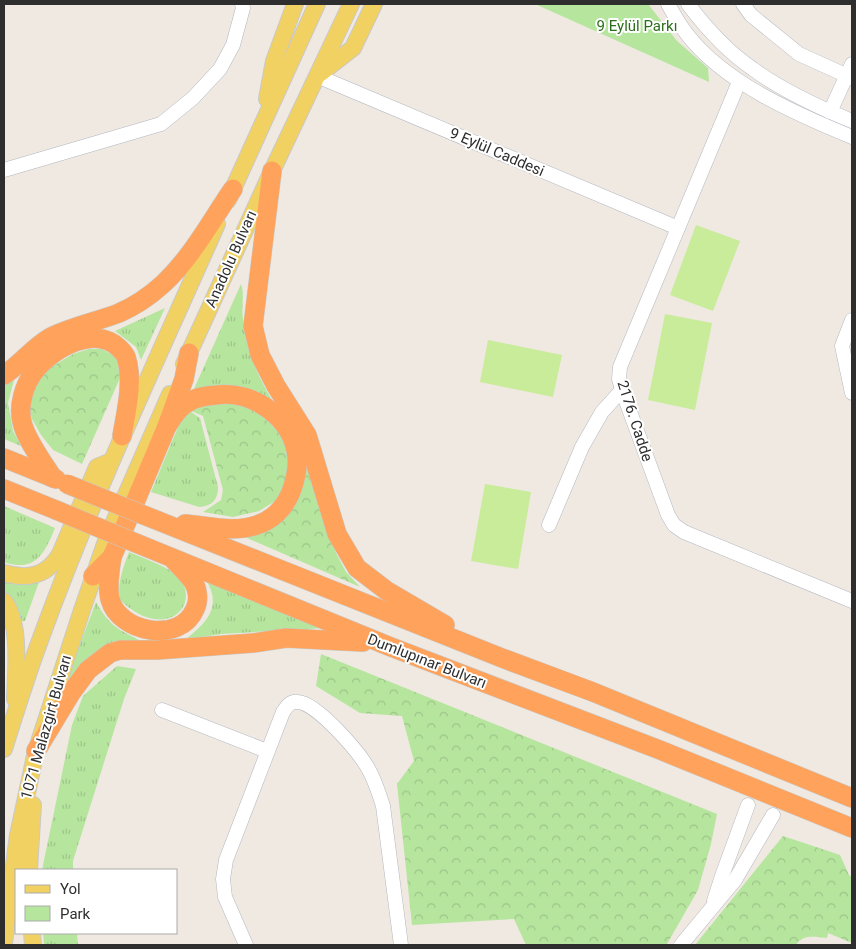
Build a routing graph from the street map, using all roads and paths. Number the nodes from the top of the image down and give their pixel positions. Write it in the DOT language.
graph roads {
  1 [pos="242,4"];
  2 [pos="295,4"];
  3 [pos="317,4"];
  4 [pos="351,4"];
  5 [pos="374,4"];
  6 [pos="668,4"];
  7 [pos="688,4"];
  8 [pos="743,4"];
  9 [pos="850,73"];
  10 [pos="317,76"];
  11 [pos="738,82"];
  12 [pos="830,112"];
  13 [pos="852,120"];
  14 [pos="263,124"];
  15 [pos="852,137"];
  16 [pos="4,170"];
  17 [pos="272,170"];
  18 [pos="233,189"];
  19 [pos="678,228"];
  20 [pos="851,327"];
  21 [pos="189,353"];
  22 [pos="4,375"];
  23 [pos="622,390"];
  24 [pos="852,393"];
  25 [pos="167,426"];
  26 [pos="122,436"];
  27 [pos="4,458"];
  28 [pos="113,459"];
  29 [pos="60,481"];
  30 [pos="4,489"];
  31 [pos="91,512"];
  32 [pos="116,517"];
  33 [pos="164,522"];
  34 [pos="549,525"];
  35 [pos="112,557"];
  36 [pos="172,557"];
  37 [pos="53,566"];
  38 [pos="4,573"];
  39 [pos="93,576"];
  40 [pos="60,588"];
  41 [pos="4,601"];
  42 [pos="852,601"];
  43 [pos="381,643"];
  44 [pos="502,658"];
  45 [pos="162,710"];
  46 [pos="14,716"];
  47 [pos="4,749"];
  48 [pos="36,751"];
  49 [pos="266,751"];
  50 [pos="852,798"];
  51 [pos="748,805"];
  52 [pos="773,814"];
  53 [pos="852,828"];
  54 [pos="29,869"];
  55 [pos="714,904"];
  56 [pos="4,943"];
  57 [pos="246,945"];
  58 [pos="401,945"];
  59 [pos="681,945"];
  1 -- 16 [label="street"];
  2 -- 14 [label="main road"];
  3 -- 14 [label="main road, Anadolu Bulvarı"];
  4 -- 10 [label="main road, Anadolu Bulvarı"];
  5 -- 10 [label="main road"];
  6 -- 11 [label="street"];
  7 -- 12 [label="street"];
  8 -- 9 [label="street"];
  9 -- 12 [label="street"];
  10 -- 17 [label="main road, Anadolu Bulvarı"];
  10 -- 19 [label="street, 9 Eylül Caddesi"];
  11 -- 15 [label="street"];
  11 -- 19 [label="street, 2176. Cadde"];
  12 -- 13 [label="street"];
  14 -- 18 [label="main road, Anadolu Bulvarı"];
  17 -- 21 [label="main road, Anadolu Bulvarı"];
  17 -- 44 [label="highway"];
  18 -- 22 [label="highway"];
  18 -- 26 [label="main road, Anadolu Bulvarı"];
  19 -- 23 [label="street, 2176. Cadde"];
  20 -- 24 [label="street"];
  21 -- 25 [label="highway"];
  21 -- 32 [label="main road, Anadolu Bulvarı"];
  23 -- 34 [label="street"];
  23 -- 42 [label="street, 2176. Cadde"];
  25 -- 33 [label="highway"];
  25 -- 35 [label="highway"];
  26 -- 28 [label="main road, Anadolu Bulvarı"];
  26 -- 29 [label="highway"];
  27 -- 29 [label="highway, Dumlupınar Bulvarı"];
  28 -- 31 [label="main road, Anadolu Bulvarı"];
  28 -- 37 [label="main road"];
  29 -- 33 [label="highway, Dumlupınar Bulvarı, bridge"];
  30 -- 36 [label="highway, Dumlupınar Bulvarı, bridge"];
  31 -- 40 [label="main road, 1071 Malazgirt Bulvarı"];
  32 -- 39 [label="main road, 1071 Malazgirt Bulvarı"];
  33 -- 44 [label="highway, Dumlupınar Bulvarı"];
  35 -- 36 [label="highway"];
  35 -- 39 [label="highway"];
  36 -- 43 [label="highway, Dumlupınar Bulvarı"];
  37 -- 38 [label="main road"];
  37 -- 40 [label="main road"];
  39 -- 48 [label="main road, 1071 Malazgirt Bulvarı"];
  40 -- 46 [label="main road, 1071 Malazgirt Bulvarı"];
  41 -- 46 [label="main road"];
  43 -- 48 [label="highway"];
  43 -- 53 [label="highway, Dumlupınar Bulvarı"];
  44 -- 50 [label="highway, Dumlupınar Bulvarı"];
  45 -- 49 [label="street"];
  46 -- 47 [label="main road, 1071 Malazgirt Bulvarı"];
  48 -- 54 [label="main road"];
  48 -- 56 [label="main road, 1071 Malazgirt Bulvarı"];
  49 -- 57 [label="street"];
  49 -- 58 [label="street"];
  51 -- 55 [label="street"];
  52 -- 55 [label="street"];
  55 -- 59 [label="street"];
}
